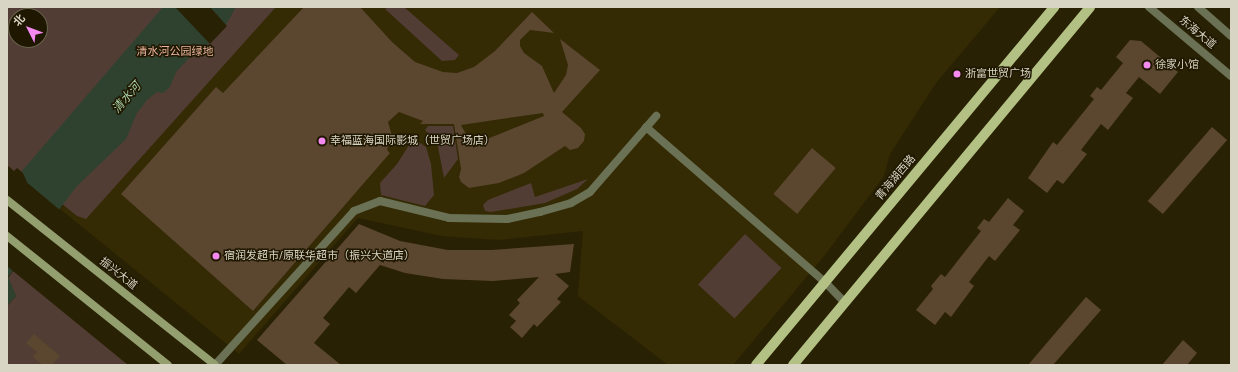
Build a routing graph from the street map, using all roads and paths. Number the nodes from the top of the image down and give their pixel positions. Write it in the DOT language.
graph roads {
  1 [pos="1054,7"];
  2 [pos="1090,7"];
  3 [pos="1149,7"];
  4 [pos="1198,7"];
  5 [pos="1231,36"];
  6 [pos="1231,76"];
  7 [pos="656,116"];
  8 [pos="646,127"];
  9 [pos="7,200"];
  10 [pos="7,236"];
  11 [pos="825,282"];
  12 [pos="845,303"];
  13 [pos="168,365"];
  14 [pos="215,365"];
  15 [pos="756,365"];
  16 [pos="793,365"];
  1 -- 11 [label="main road, 青海湖西路"];
  2 -- 12 [label="main road"];
  3 -- 6 [label="street, 东海大道"];
  4 -- 5 [label="street, 东海大道"];
  7 -- 8 [label="street"];
  8 -- 11 [label="street"];
  8 -- 14 [label="street"];
  9 -- 14 [label="main road, 振兴大道"];
  10 -- 13 [label="main road"];
  11 -- 12 [label="street"];
  11 -- 15 [label="main road, 青海湖西路"];
  12 -- 16 [label="main road"];
}
